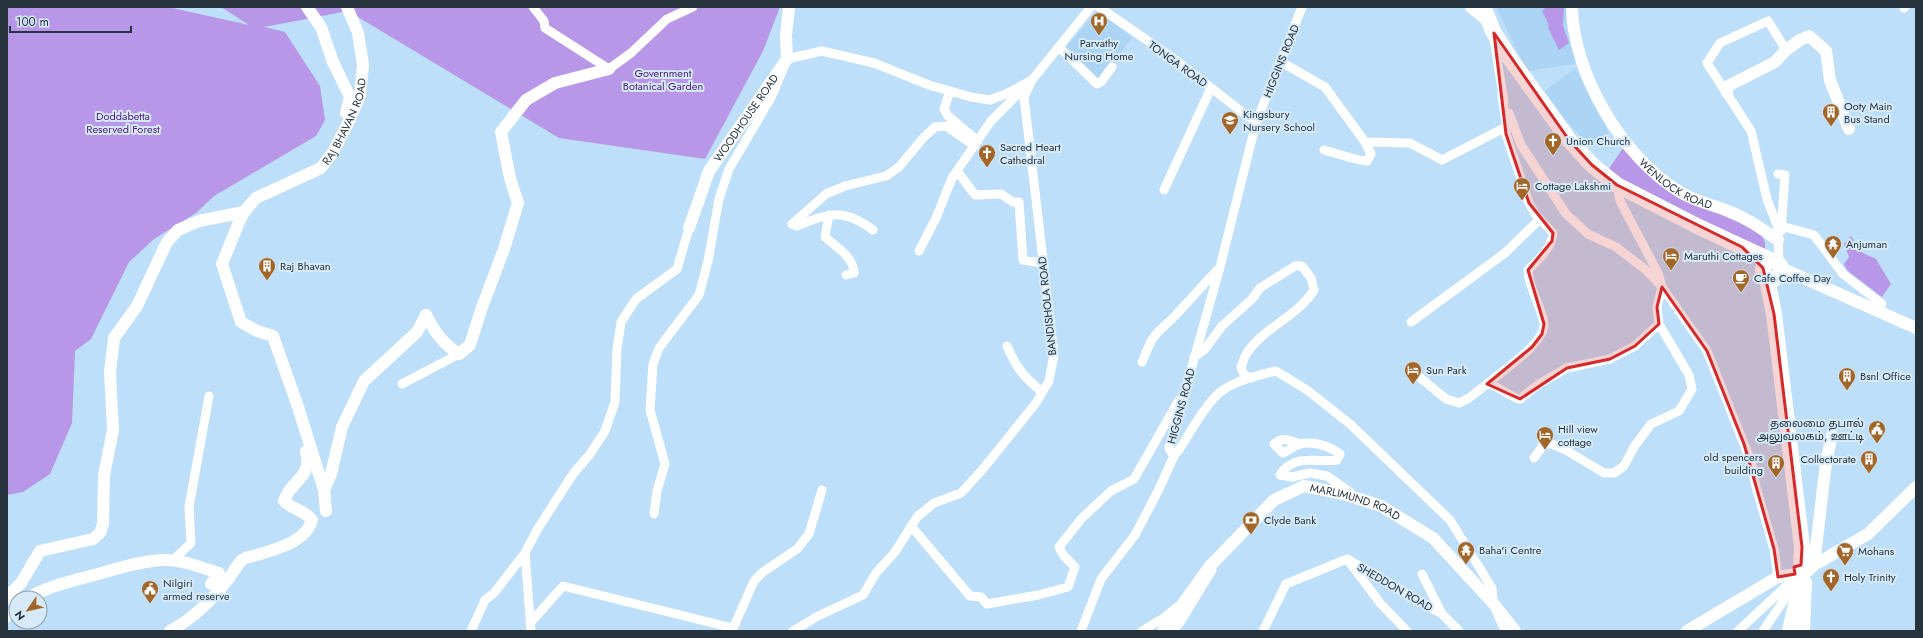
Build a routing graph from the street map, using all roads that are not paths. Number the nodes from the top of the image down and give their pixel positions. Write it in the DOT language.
graph roads {
  1 [pos="307,7"];
  2 [pos="347,7"];
  3 [pos="533,7"];
  4 [pos="693,7"];
  5 [pos="789,7"];
  6 [pos="1091,7"];
  7 [pos="1099,7"];
  8 [pos="1302,7"];
  9 [pos="1471,7"];
  10 [pos="1572,7"];
  11 [pos="1488,20"];
  12 [pos="1059,47"];
  13 [pos="1786,50"];
  14 [pos="787,59"];
  15 [pos="1282,62"];
  16 [pos="1112,67"];
  17 [pos="609,69"];
  18 [pos="1032,80"];
  19 [pos="1211,88"];
  20 [pos="950,91"];
  21 [pos="1727,93"];
  22 [pos="1502,96"];
  23 [pos="1256,123"];
  24 [pos="1506,127"];
  25 [pos="1849,129"];
  26 [pos="340,139"];
  27 [pos="1365,142"];
  28 [pos="977,144"];
  29 [pos="1324,150"];
  30 [pos="957,171"];
  31 [pos="1778,174"];
  32 [pos="1617,185"];
  33 [pos="1164,190"];
  34 [pos="244,212"];
  35 [pos="829,215"];
  36 [pos="1540,219"];
  37 [pos="1781,226"];
  38 [pos="689,228"];
  39 [pos="873,230"];
  40 [pos="1778,240"];
  41 [pos="919,251"];
  42 [pos="1043,263"];
  43 [pos="1220,267"];
  44 [pos="1774,269"];
  45 [pos="846,276"];
  46 [pos="1662,287"];
  47 [pos="1882,304"];
  48 [pos="1411,322"];
  49 [pos="1659,324"];
  50 [pos="1916,328"];
  51 [pos="1007,346"];
  52 [pos="459,354"];
  53 [pos="1194,357"];
  54 [pos="1142,362"];
  55 [pos="1412,371"];
  56 [pos="1252,378"];
  57 [pos="402,384"];
  58 [pos="1487,384"];
  59 [pos="1042,392"];
  60 [pos="1184,393"];
  61 [pos="209,396"];
  62 [pos="298,407"];
  63 [pos="1832,435"];
  64 [pos="1300,444"];
  65 [pos="1175,454"];
  66 [pos="1534,458"];
  67 [pos="1916,487"];
  68 [pos="324,490"];
  69 [pos="822,490"];
  70 [pos="1366,502"];
  71 [pos="326,511"];
  72 [pos="654,514"];
  73 [pos="912,526"];
  74 [pos="525,553"];
  75 [pos="1347,559"];
  76 [pos="1217,560"];
  77 [pos="172,561"];
  78 [pos="1803,573"];
  79 [pos="1422,574"];
  80 [pos="1778,577"];
  81 [pos="211,584"];
  82 [pos="14,590"];
  83 [pos="43,590"];
  84 [pos="1190,595"];
  85 [pos="1493,603"];
  86 [pos="1442,614"];
  87 [pos="531,627"];
  88 [pos="732,630"];
  89 [pos="170,631"];
  90 [pos="471,631"];
  91 [pos="793,631"];
  92 [pos="1081,631"];
  93 [pos="1142,631"];
  94 [pos="1163,631"];
  95 [pos="1173,631"];
  96 [pos="1263,631"];
  97 [pos="1407,631"];
  98 [pos="1459,631"];
  99 [pos="1505,631"];
  100 [pos="1515,631"];
  101 [pos="1687,631"];
  102 [pos="1738,631"];
  103 [pos="1764,631"];
  104 [pos="1790,631"];
  105 [pos="1804,631"];
  1 -- 26 [label="street"];
  2 -- 26 [label="street, RAJ BHAVAN ROAD"];
  3 -- 17 [label="street"];
  4 -- 17 [label="street"];
  5 -- 14 [label="street"];
  6 -- 12 [label="street, BANDISHOLA ROAD"];
  7 -- 19 [label="street, TONGA ROAD"];
  8 -- 15 [label="street, HIGGINS ROAD"];
  9 -- 11 [label="street"];
  10 -- 40 [label="street, WENLOCK ROAD"];
  11 -- 22 [label="street"];
  11 -- 32 [label="highway"];
  12 -- 16 [label="street"];
  12 -- 18 [label="street, BANDISHOLA ROAD"];
  13 -- 21 [label="street"];
  13 -- 21 [label="street"];
  13 -- 25 [label="street"];
  14 -- 20 [label="street"];
  14 -- 38 [label="street, WOODHOUSE ROAD"];
  14 -- 72 [label="street"];
  15 -- 23 [label="street, HIGGINS ROAD"];
  15 -- 27 [label="street"];
  17 -- 52 [label="street"];
  18 -- 20 [label="street"];
  18 -- 28 [label="street"];
  18 -- 42 [label="street, BANDISHOLA ROAD"];
  19 -- 23 [label="street, TONGA ROAD"];
  19 -- 33 [label="street"];
  20 -- 28 [label="street"];
  21 -- 40 [label="street"];
  22 -- 24 [label="street"];
  22 -- 46 [label="street"];
  23 -- 43 [label="street, HIGGINS ROAD"];
  24 -- 27 [label="street"];
  24 -- 36 [label="street"];
  26 -- 34 [label="street, RAJ BHAVAN ROAD"];
  27 -- 29 [label="street"];
  28 -- 30 [label="street"];
  28 -- 35 [label="street"];
  30 -- 41 [label="street"];
  30 -- 42 [label="street"];
  31 -- 37 [label="street"];
  32 -- 44 [label="highway"];
  32 -- 46 [label="street"];
  34 -- 62 [label="street, RAJ BHAVAN ROAD"];
  34 -- 82 [label="street"];
  35 -- 39 [label="street"];
  35 -- 45 [label="street"];
  36 -- 48 [label="street"];
  36 -- 58 [label="street"];
  37 -- 40 [label="street"];
  37 -- 47 [label="street"];
  38 -- 74 [label="street"];
  40 -- 44 [label="street"];
  42 -- 59 [label="street, BANDISHOLA ROAD"];
  43 -- 53 [label="street, HIGGINS ROAD"];
  43 -- 54 [label="street"];
  44 -- 50 [label="street"];
  44 -- 78 [label="highway"];
  46 -- 49 [label="street"];
  46 -- 80 [label="street"];
  49 -- 58 [label="street"];
  49 -- 66 [label="street"];
  51 -- 59 [label="street"];
  52 -- 57 [label="street"];
  52 -- 68 [label="street"];
  53 -- 56 [label="street"];
  53 -- 60 [label="street, HIGGINS ROAD"];
  55 -- 58 [label="street"];
  56 -- 65 [label="street, HIGGINS ROAD"];
  56 -- 85 [label="street, HIGGINS ROAD"];
  59 -- 73 [label="street, BANDISHOLA ROAD"];
  60 -- 65 [label="street, HIGGINS ROAD"];
  60 -- 73 [label="street"];
  61 -- 77 [label="street"];
  62 -- 68 [label="street, RAJ BHAVAN ROAD"];
  62 -- 89 [label="street"];
  63 -- 78 [label="street"];
  64 -- 70 [label="street"];
  65 -- 92 [label="street"];
  67 -- 78 [label="street"];
  68 -- 71 [label="street, RAJ BHAVAN ROAD"];
  69 -- 88 [label="street"];
  70 -- 76 [label="street, MARLIMUND ROAD"];
  70 -- 85 [label="street, MARLIMUND ROAD"];
  73 -- 91 [label="street, BANDISHOLA ROAD"];
  74 -- 87 [label="street"];
  74 -- 90 [label="street"];
  75 -- 86 [label="street, SHEDDON ROAD"];
  75 -- 96 [label="street, SHEDDON ROAD"];
  75 -- 97 [label="street"];
  76 -- 84 [label="street, MARLIMUND ROAD"];
  76 -- 95 [label="street"];
  77 -- 81 [label="street"];
  77 -- 83 [label="street"];
  78 -- 80 [label="street"];
  78 -- 102 [label="street"];
  78 -- 103 [label="street"];
  78 -- 104 [label="highway"];
  78 -- 105 [label="street"];
  79 -- 86 [label="street"];
  80 -- 101 [label="street"];
  84 -- 93 [label="street"];
  84 -- 94 [label="street, MARLIMUND ROAD"];
  85 -- 99 [label="street"];
  85 -- 100 [label="street, MARLIMUND ROAD"];
  86 -- 98 [label="street, SHEDDON ROAD"];
  87 -- 88 [label="street"];
}
